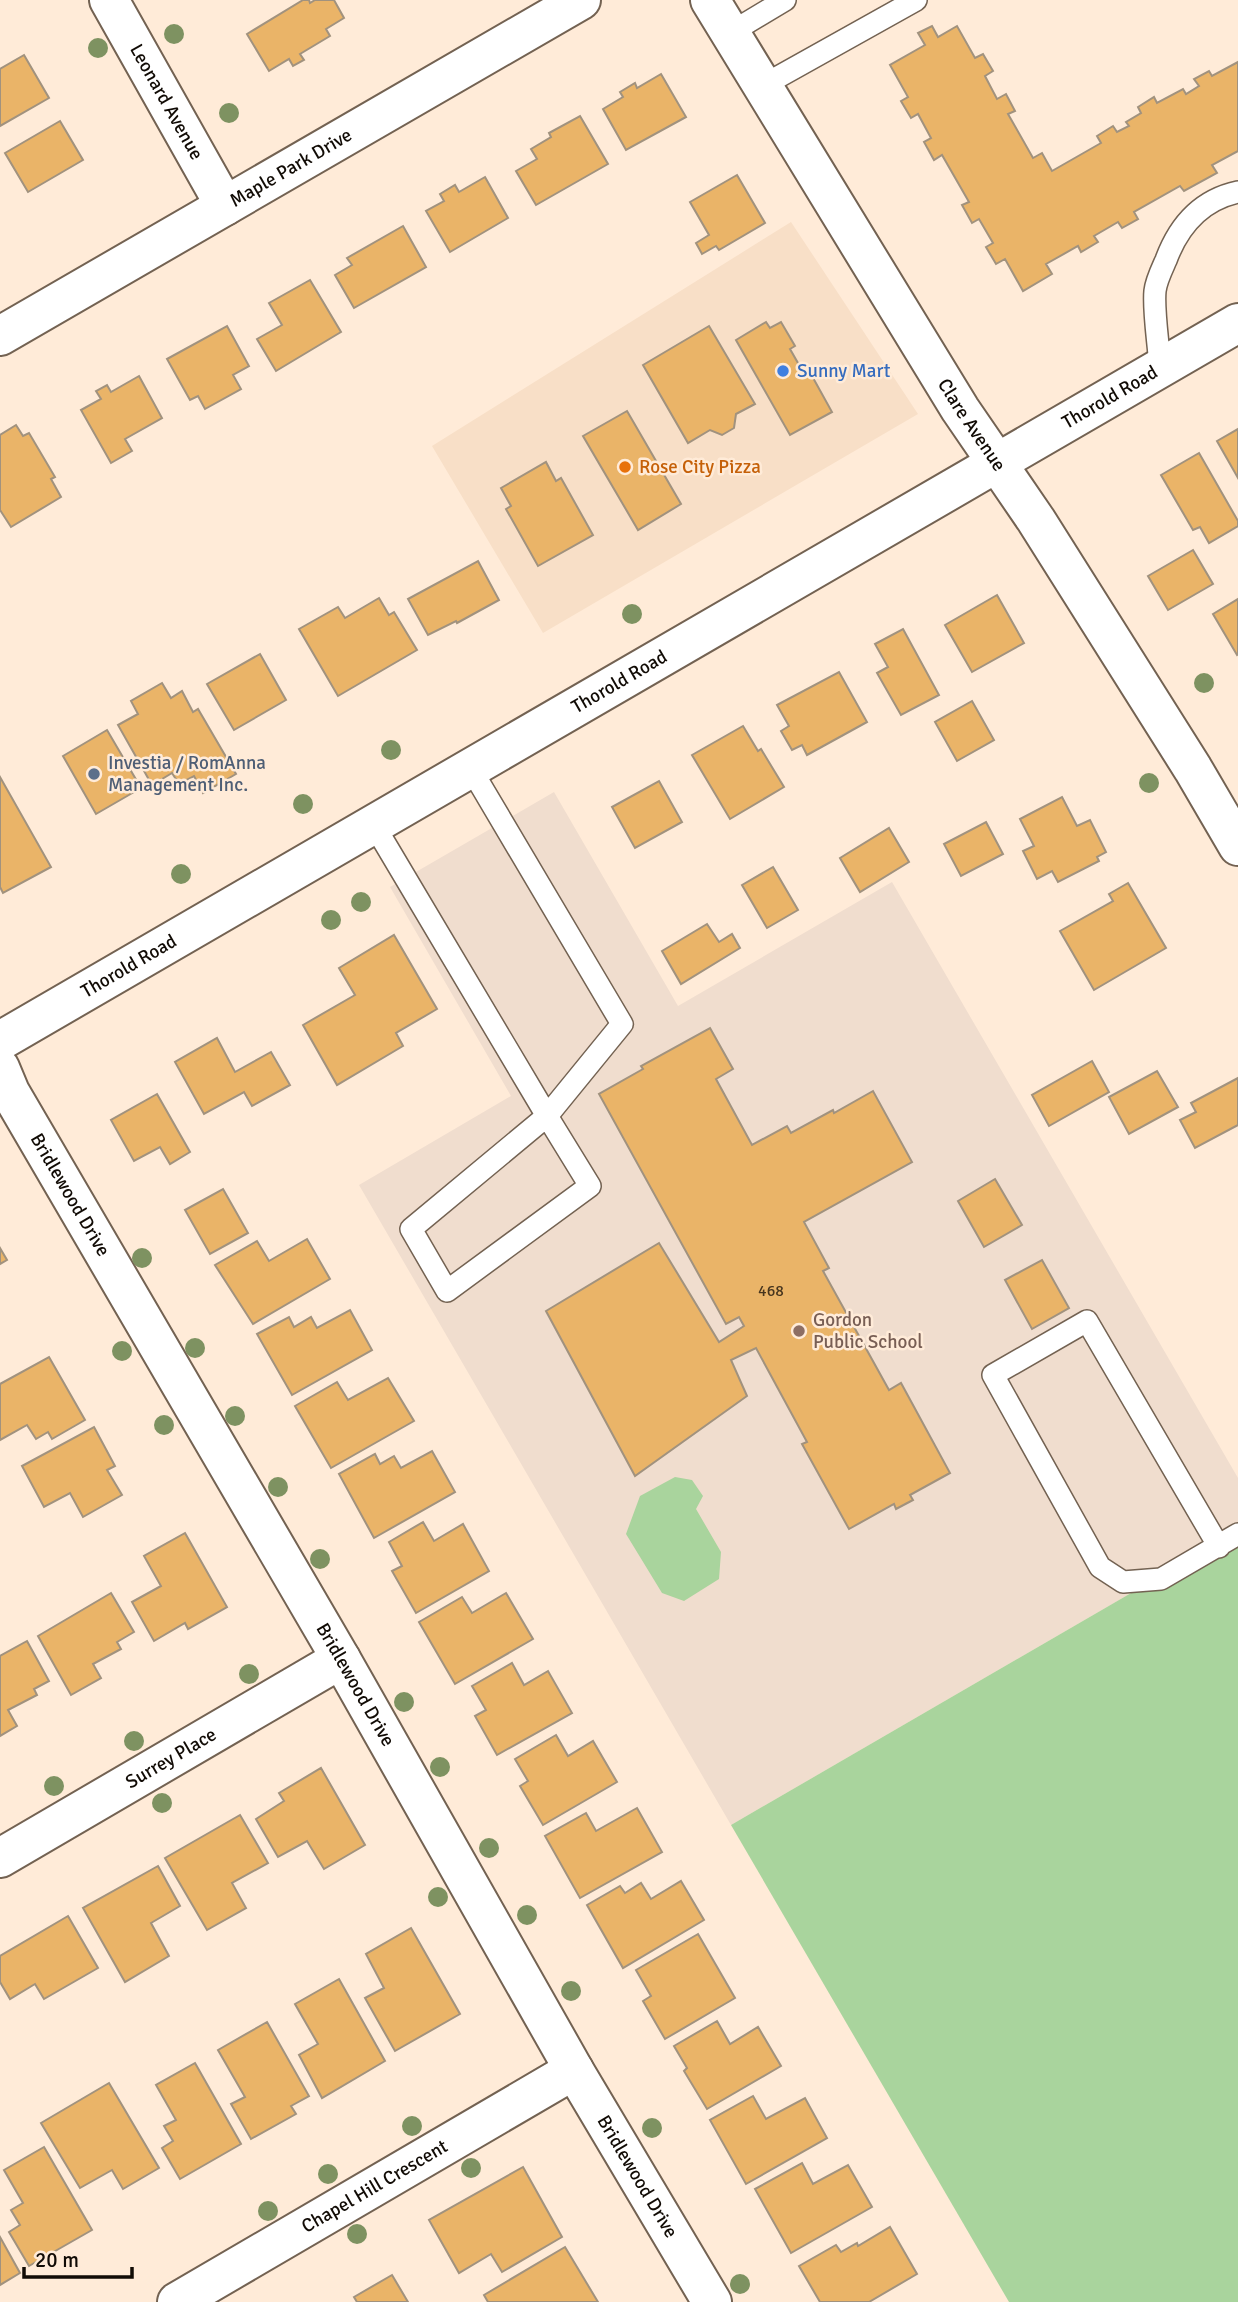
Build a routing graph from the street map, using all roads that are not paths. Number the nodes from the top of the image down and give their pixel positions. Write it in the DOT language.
graph roads {
  1 [pos="109,0"];
  2 [pos="581,0"];
  3 [pos="710,0"];
  4 [pos="785,0"];
  5 [pos="916,0"];
  6 [pos="730,33"];
  7 [pos="762,86"];
  8 [pos="1238,192"];
  9 [pos="225,206"];
  10 [pos="1238,323"];
  11 [pos="0,336"];
  12 [pos="1160,368"];
  13 [pos="996,465"];
  14 [pos="471,769"];
  15 [pos="374,825"];
  16 [pos="1238,846"];
  17 [pos="0,1041"];
  18 [pos="0,1068"];
  19 [pos="547,1116"];
  20 [pos="1238,1534"];
  21 [pos="1219,1547"];
  22 [pos="341,1659"];
  23 [pos="0,1858"];
  24 [pos="574,2070"];
  25 [pos="177,2302"];
  26 [pos="712,2302"];
  1 -- 9 [label="street, Leonard Avenue"];
  2 -- 9 [label="street, Maple Park Drive"];
  3 -- 6 [label="street, Clare Avenue"];
  4 -- 6 [label="lane"];
  5 -- 7 [label="lane"];
  6 -- 7 [label="street, Clare Avenue"];
  7 -- 13 [label="street, Clare Avenue"];
  8 -- 12 [label="lane"];
  9 -- 11 [label="street, Maple Park Drive"];
  10 -- 12 [label="street, Thorold Road"];
  12 -- 13 [label="street, Thorold Road"];
  13 -- 14 [label="street, Thorold Road"];
  13 -- 16 [label="street, Clare Avenue"];
  14 -- 15 [label="street, Thorold Road"];
  14 -- 19 [label="lane"];
  15 -- 17 [label="street, Thorold Road"];
  15 -- 19 [label="lane"];
  18 -- 22 [label="street, Bridlewood Drive"];
  19 -- 19 [label="lane"];
  20 -- 21 [label="lane"];
  21 -- 21 [label="lane"];
  22 -- 23 [label="street, Surrey Place"];
  22 -- 24 [label="street, Bridlewood Drive"];
  24 -- 25 [label="street, Chapel Hill Crescent"];
  24 -- 26 [label="street, Bridlewood Drive"];
}
